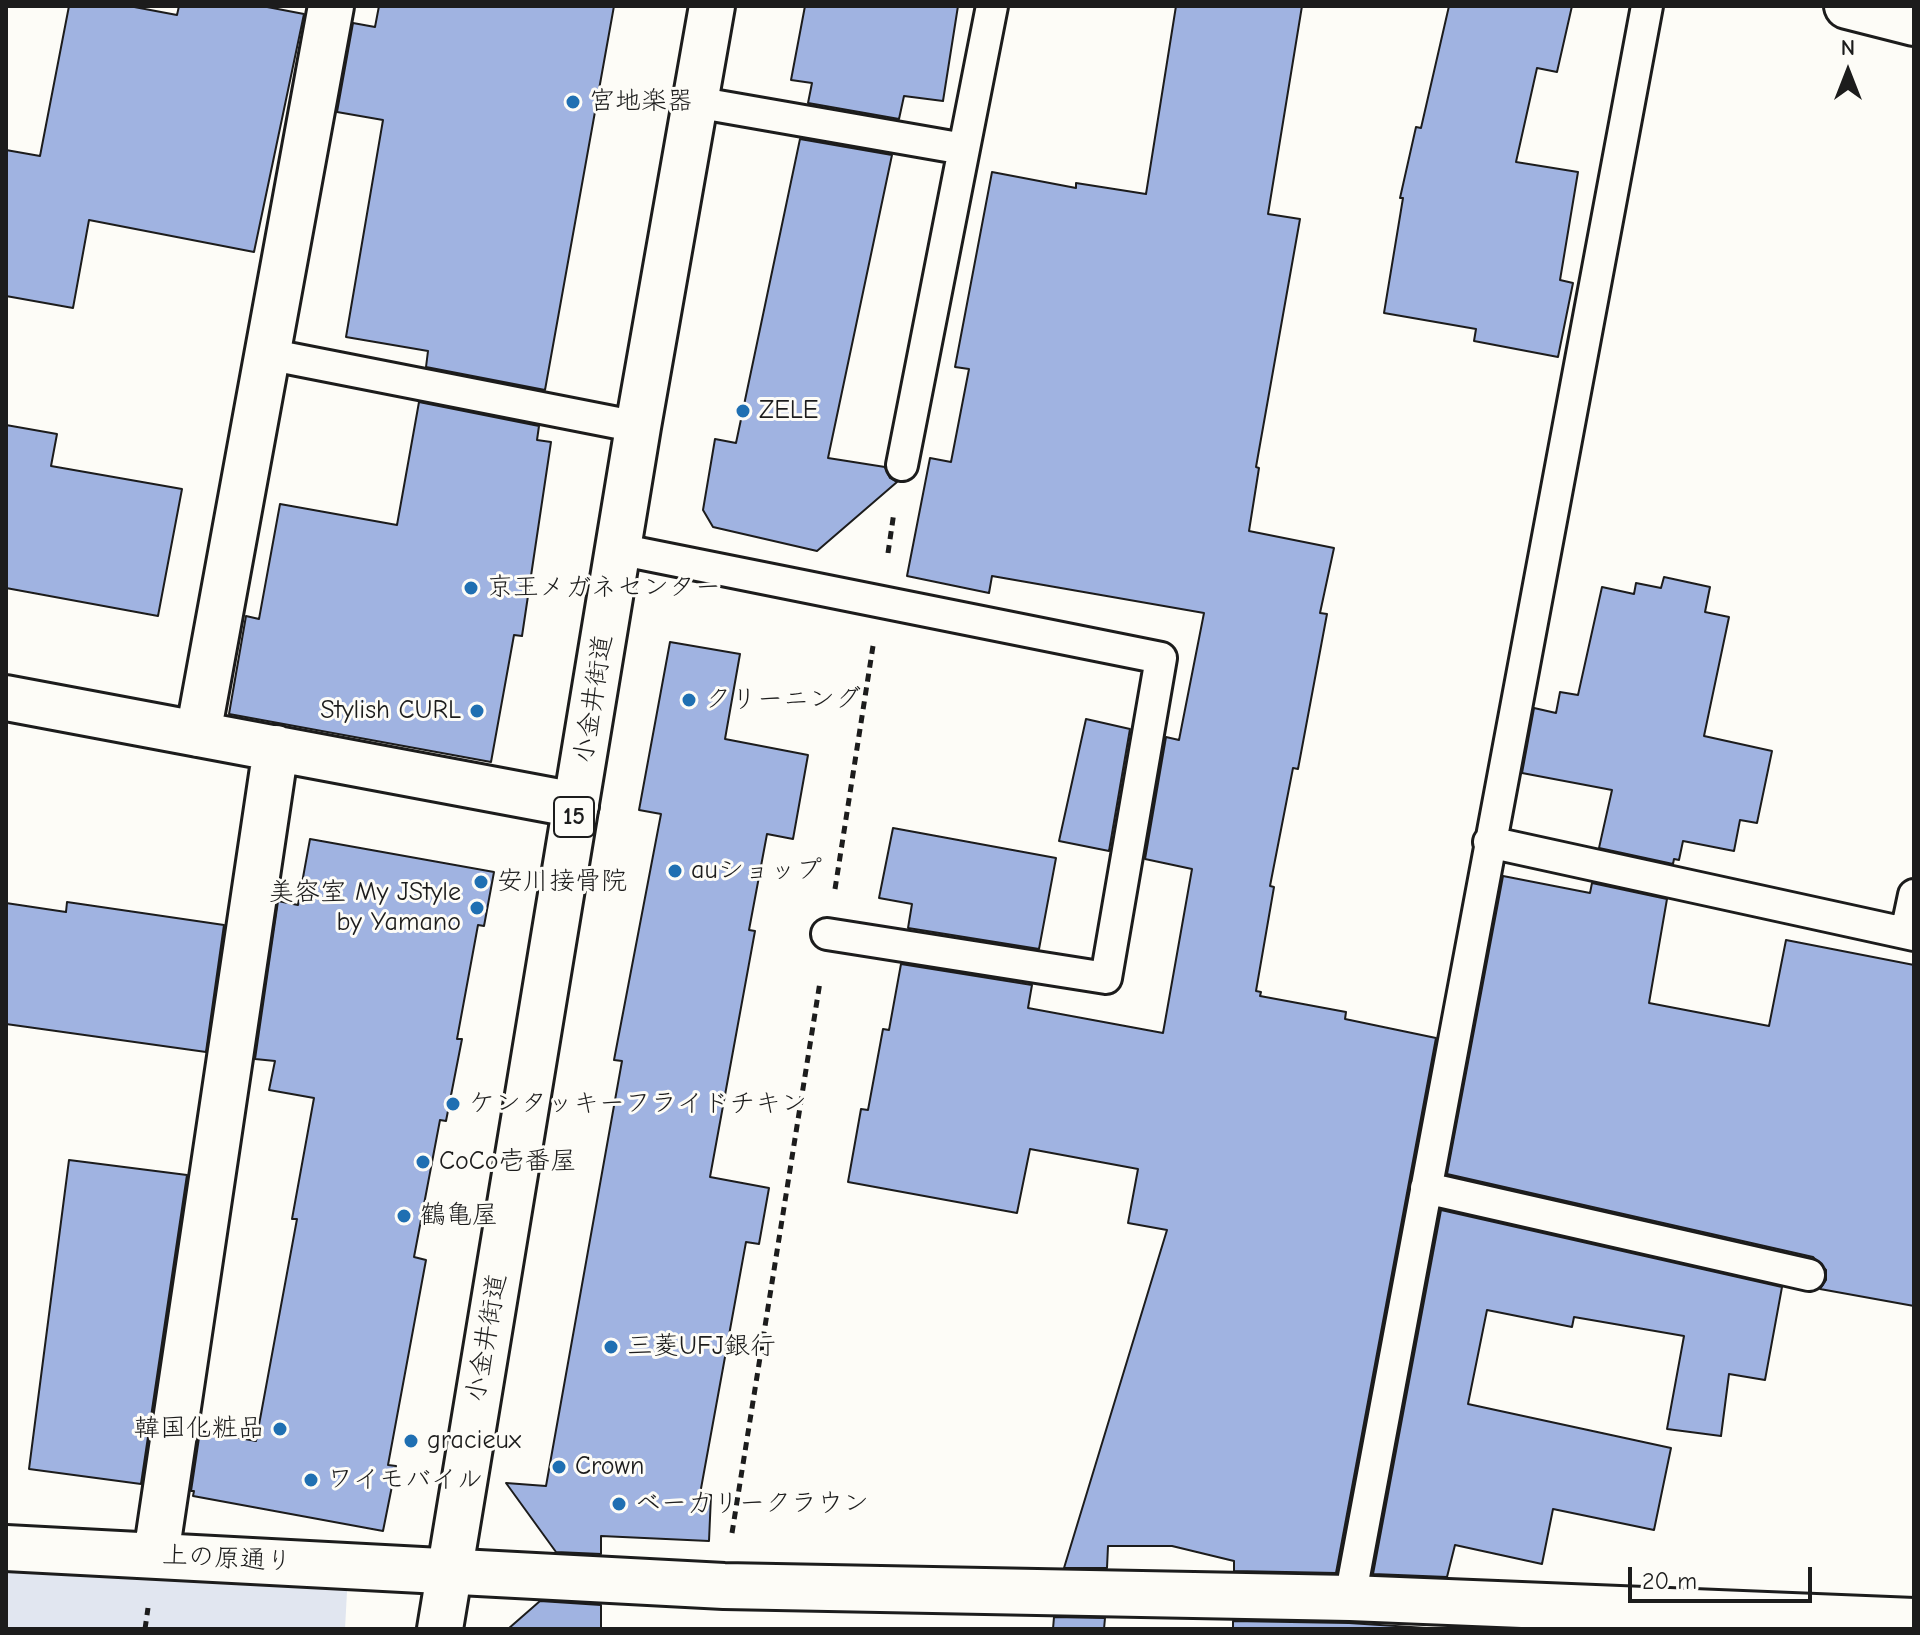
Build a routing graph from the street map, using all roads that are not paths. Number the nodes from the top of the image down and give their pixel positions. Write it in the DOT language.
graph roads {
  1 [pos="331,6"];
  2 [pos="712,6"];
  3 [pos="992,6"];
  4 [pos="1647,6"];
  5 [pos="1847,6"];
  6 [pos="1914,23"];
  7 [pos="695,102"];
  8 [pos="964,149"];
  9 [pos="267,354"];
  10 [pos="638,427"];
  11 [pos="902,465"];
  12 [pos="618,549"];
  13 [pos="6,698"];
  14 [pos="198,734"];
  15 [pos="276,748"];
  16 [pos="576,805"];
  17 [pos="1489,842"];
  18 [pos="1914,895"];
  19 [pos="827,934"];
  20 [pos="1910,934"];
  21 [pos="1426,1188"];
  22 [pos="1809,1275"];
  23 [pos="6,1548"];
  24 [pos="156,1555"];
  25 [pos="448,1571"];
  26 [pos="1350,1598"];
  27 [pos="1914,1621"];
  28 [pos="440,1629"];
  1 -- 9 [label="street"];
  2 -- 7 [label="street, 小金井街道 / 15"];
  3 -- 8 [label="lane"];
  4 -- 17 [label="lane"];
  5 -- 6 [label="street"];
  7 -- 8 [label="lane"];
  7 -- 10 [label="street, 小金井街道 / 15"];
  8 -- 11 [label="lane"];
  9 -- 10 [label="lane"];
  9 -- 14 [label="street"];
  10 -- 12 [label="street, 小金井街道 / 15"];
  12 -- 16 [label="street, 小金井街道 / 15"];
  12 -- 19 [label="lane"];
  13 -- 14 [label="street"];
  14 -- 15 [label="street"];
  15 -- 16 [label="street"];
  15 -- 24 [label="street"];
  16 -- 25 [label="street, 小金井街道 / 15"];
  17 -- 20 [label="lane"];
  17 -- 21 [label="lane"];
  18 -- 20 [label="lane"];
  21 -- 22 [label="lane"];
  21 -- 26 [label="lane"];
  23 -- 24 [label="street, 上の原通り"];
  24 -- 25 [label="street, 上の原通り"];
  25 -- 26 [label="street, 上の原通り"];
  25 -- 28 [label="street, 小金井街道 / 15"];
  26 -- 27 [label="street, 上の原通り"];
}
